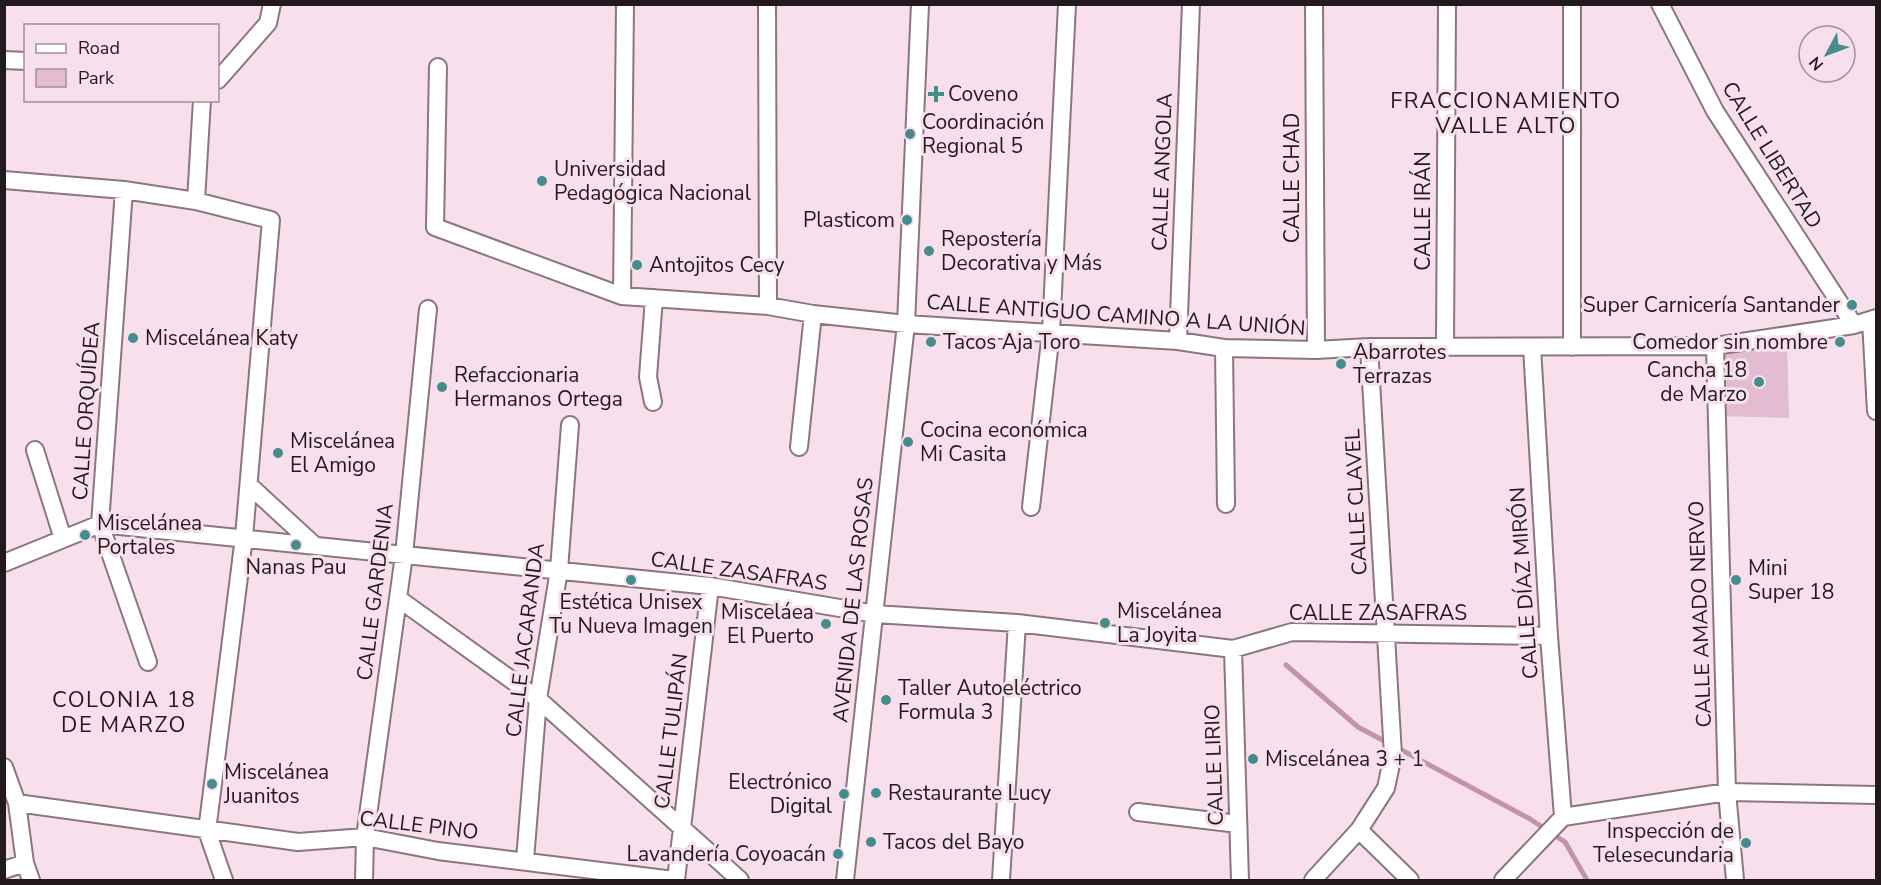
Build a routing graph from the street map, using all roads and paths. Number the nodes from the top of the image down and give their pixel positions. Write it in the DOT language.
graph roads {
  1 [pos="272,4"];
  2 [pos="625,4"];
  3 [pos="767,4"];
  4 [pos="920,4"];
  5 [pos="1067,4"];
  6 [pos="1191,4"];
  7 [pos="1314,4"];
  8 [pos="1447,4"];
  9 [pos="1572,4"];
  10 [pos="1660,4"];
  11 [pos="4,60"];
  12 [pos="24,61"];
  13 [pos="438,67"];
  14 [pos="219,79"];
  15 [pos="202,102"];
  16 [pos="4,180"];
  17 [pos="124,190"];
  18 [pos="196,201"];
  19 [pos="622,296"];
  20 [pos="654,298"];
  21 [pos="768,306"];
  22 [pos="428,309"];
  23 [pos="813,314"];
  24 [pos="1874,319"];
  25 [pos="906,324"];
  26 [pos="1854,325"];
  27 [pos="1051,332"];
  28 [pos="1178,341"];
  29 [pos="1572,346"];
  30 [pos="1715,346"];
  31 [pos="1369,347"];
  32 [pos="1445,347"];
  33 [pos="1532,347"];
  34 [pos="1224,348"];
  35 [pos="1316,350"];
  36 [pos="653,402"];
  37 [pos="1876,411"];
  38 [pos="570,425"];
  39 [pos="798,447"];
  40 [pos="35,450"];
  41 [pos="249,485"];
  42 [pos="1226,504"];
  43 [pos="1031,507"];
  44 [pos="100,524"];
  45 [pos="244,537"];
  46 [pos="63,539"];
  47 [pos="313,544"];
  48 [pos="404,555"];
  49 [pos="4,563"];
  50 [pos="559,570"];
  51 [pos="710,586"];
  52 [pos="399,599"];
  53 [pos="875,614"];
  54 [pos="1017,623"];
  55 [pos="1386,633"];
  56 [pos="1549,636"];
  57 [pos="1233,649"];
  58 [pos="148,663"];
  59 [pos="538,699"];
  60 [pos="4,767"];
  61 [pos="1727,792"];
  62 [pos="1876,795"];
  63 [pos="17,803"];
  64 [pos="1138,812"];
  65 [pos="1563,817"];
  66 [pos="1238,824"];
  67 [pos="682,830"];
  68 [pos="1359,830"];
  69 [pos="207,831"];
  70 [pos="365,837"];
  71 [pos="525,860"];
  72 [pos="24,863"];
  73 [pos="4,870"];
  74 [pos="31,880"];
  75 [pos="224,880"];
  76 [pos="364,880"];
  77 [pos="675,880"];
  78 [pos="740,880"];
  79 [pos="845,880"];
  80 [pos="1001,880"];
  81 [pos="1240,880"];
  82 [pos="1313,880"];
  83 [pos="1410,880"];
  84 [pos="1503,880"];
  85 [pos="1735,880"];
  1 -- 14 [label="street"];
  2 -- 19 [label="street"];
  3 -- 21 [label="street"];
  4 -- 25 [label="street, AVENIDA DE LAS ROSAS"];
  5 -- 27 [label="street"];
  6 -- 28 [label="street, CALLE ANGOLA"];
  7 -- 35 [label="street, CALLE CHAD"];
  8 -- 32 [label="street, CALLE IRÁN"];
  9 -- 29 [label="street"];
  10 -- 26 [label="street, CALLE LIBERTAD"];
  11 -- 12 [label="street"];
  13 -- 19 [label="street, CALLE ANTIGUO CAMINO A LA UNIÓN"];
  15 -- 18 [label="street"];
  16 -- 17 [label="street"];
  17 -- 18 [label="street"];
  17 -- 44 [label="street, CALLE ORQUÍDEA"];
  18 -- 41 [label="street"];
  19 -- 20 [label="street, CALLE ANTIGUO CAMINO A LA UNIÓN"];
  20 -- 21 [label="street, CALLE ANTIGUO CAMINO A LA UNIÓN"];
  20 -- 36 [label="street"];
  21 -- 23 [label="street, CALLE ANTIGUO CAMINO A LA UNIÓN"];
  22 -- 48 [label="street, CALLE GARDENIA"];
  23 -- 25 [label="street, CALLE ANTIGUO CAMINO A LA UNIÓN"];
  23 -- 39 [label="street"];
  24 -- 26 [label="street, CALLE ANTIGUO CAMINO A LA UNIÓN"];
  24 -- 37 [label="street"];
  25 -- 27 [label="street, CALLE ANTIGUO CAMINO A LA UNIÓN"];
  25 -- 53 [label="street, AVENIDA DE LAS ROSAS"];
  26 -- 30 [label="street, CALLE ANTIGUO CAMINO A LA UNIÓN"];
  27 -- 28 [label="street, CALLE ANTIGUO CAMINO A LA UNIÓN"];
  27 -- 43 [label="street"];
  28 -- 34 [label="street, CALLE ANTIGUO CAMINO A LA UNIÓN"];
  29 -- 30 [label="street, CALLE ANTIGUO CAMINO A LA UNIÓN"];
  29 -- 33 [label="street, CALLE ANTIGUO CAMINO A LA UNIÓN"];
  30 -- 61 [label="street, CALLE AMADO NERVO"];
  31 -- 32 [label="street, CALLE ANTIGUO CAMINO A LA UNIÓN"];
  31 -- 35 [label="street, CALLE ANTIGUO CAMINO A LA UNIÓN"];
  31 -- 55 [label="street, CALLE CLAVEL"];
  32 -- 33 [label="street, CALLE ANTIGUO CAMINO A LA UNIÓN"];
  33 -- 56 [label="street, CALLE DÍAZ MIRÓN"];
  34 -- 35 [label="street, CALLE ANTIGUO CAMINO A LA UNIÓN"];
  34 -- 42 [label="street"];
  38 -- 50 [label="street, CALLE JACARANDA"];
  40 -- 46 [label="street"];
  41 -- 45 [label="street"];
  41 -- 47 [label="street"];
  44 -- 45 [label="street, CALLE ZASAFRAS"];
  44 -- 46 [label="street"];
  44 -- 58 [label="street, CALLE ORQUÍDEA"];
  45 -- 47 [label="street, CALLE ZASAFRAS"];
  45 -- 69 [label="street"];
  46 -- 49 [label="street"];
  47 -- 48 [label="street, CALLE ZASAFRAS"];
  48 -- 50 [label="street, CALLE ZASAFRAS"];
  48 -- 52 [label="street, CALLE GARDENIA"];
  50 -- 51 [label="street, CALLE ZASAFRAS"];
  50 -- 59 [label="street, CALLE JACARANDA"];
  51 -- 53 [label="street, CALLE ZASAFRAS"];
  51 -- 67 [label="street, CALLE TULIPÁN"];
  52 -- 59 [label="street"];
  52 -- 70 [label="street, CALLE GARDENIA"];
  53 -- 54 [label="street, CALLE ZASAFRAS"];
  53 -- 79 [label="street, AVENIDA DE LAS ROSAS"];
  54 -- 57 [label="street, CALLE ZASAFRAS"];
  54 -- 80 [label="street"];
  55 -- 56 [label="street, CALLE ZASAFRAS"];
  55 -- 57 [label="street, CALLE ZASAFRAS"];
  55 -- 68 [label="street, CALLE CLAVEL"];
  56 -- 65 [label="street, CALLE DÍAZ MIRÓN"];
  57 -- 66 [label="street, CALLE LIRIO"];
  59 -- 67 [label="street"];
  59 -- 71 [label="street, CALLE JACARANDA"];
  60 -- 63 [label="street"];
  61 -- 62 [label="street"];
  61 -- 65 [label="street"];
  61 -- 85 [label="street, CALLE AMADO NERVO"];
  63 -- 69 [label="street, CALLE PINO"];
  63 -- 72 [label="street"];
  64 -- 66 [label="street"];
  65 -- 84 [label="street"];
  66 -- 81 [label="street, CALLE LIRIO"];
  67 -- 77 [label="street, CALLE TULIPÁN"];
  67 -- 78 [label="street"];
  68 -- 82 [label="street, CALLE CLAVEL"];
  68 -- 83 [label="street"];
  69 -- 70 [label="street, CALLE PINO"];
  69 -- 75 [label="street"];
  70 -- 71 [label="street, CALLE PINO"];
  70 -- 76 [label="street, CALLE GARDENIA"];
  71 -- 77 [label="street, CALLE PINO"];
  72 -- 73 [label="street"];
  72 -- 74 [label="street"];
}
